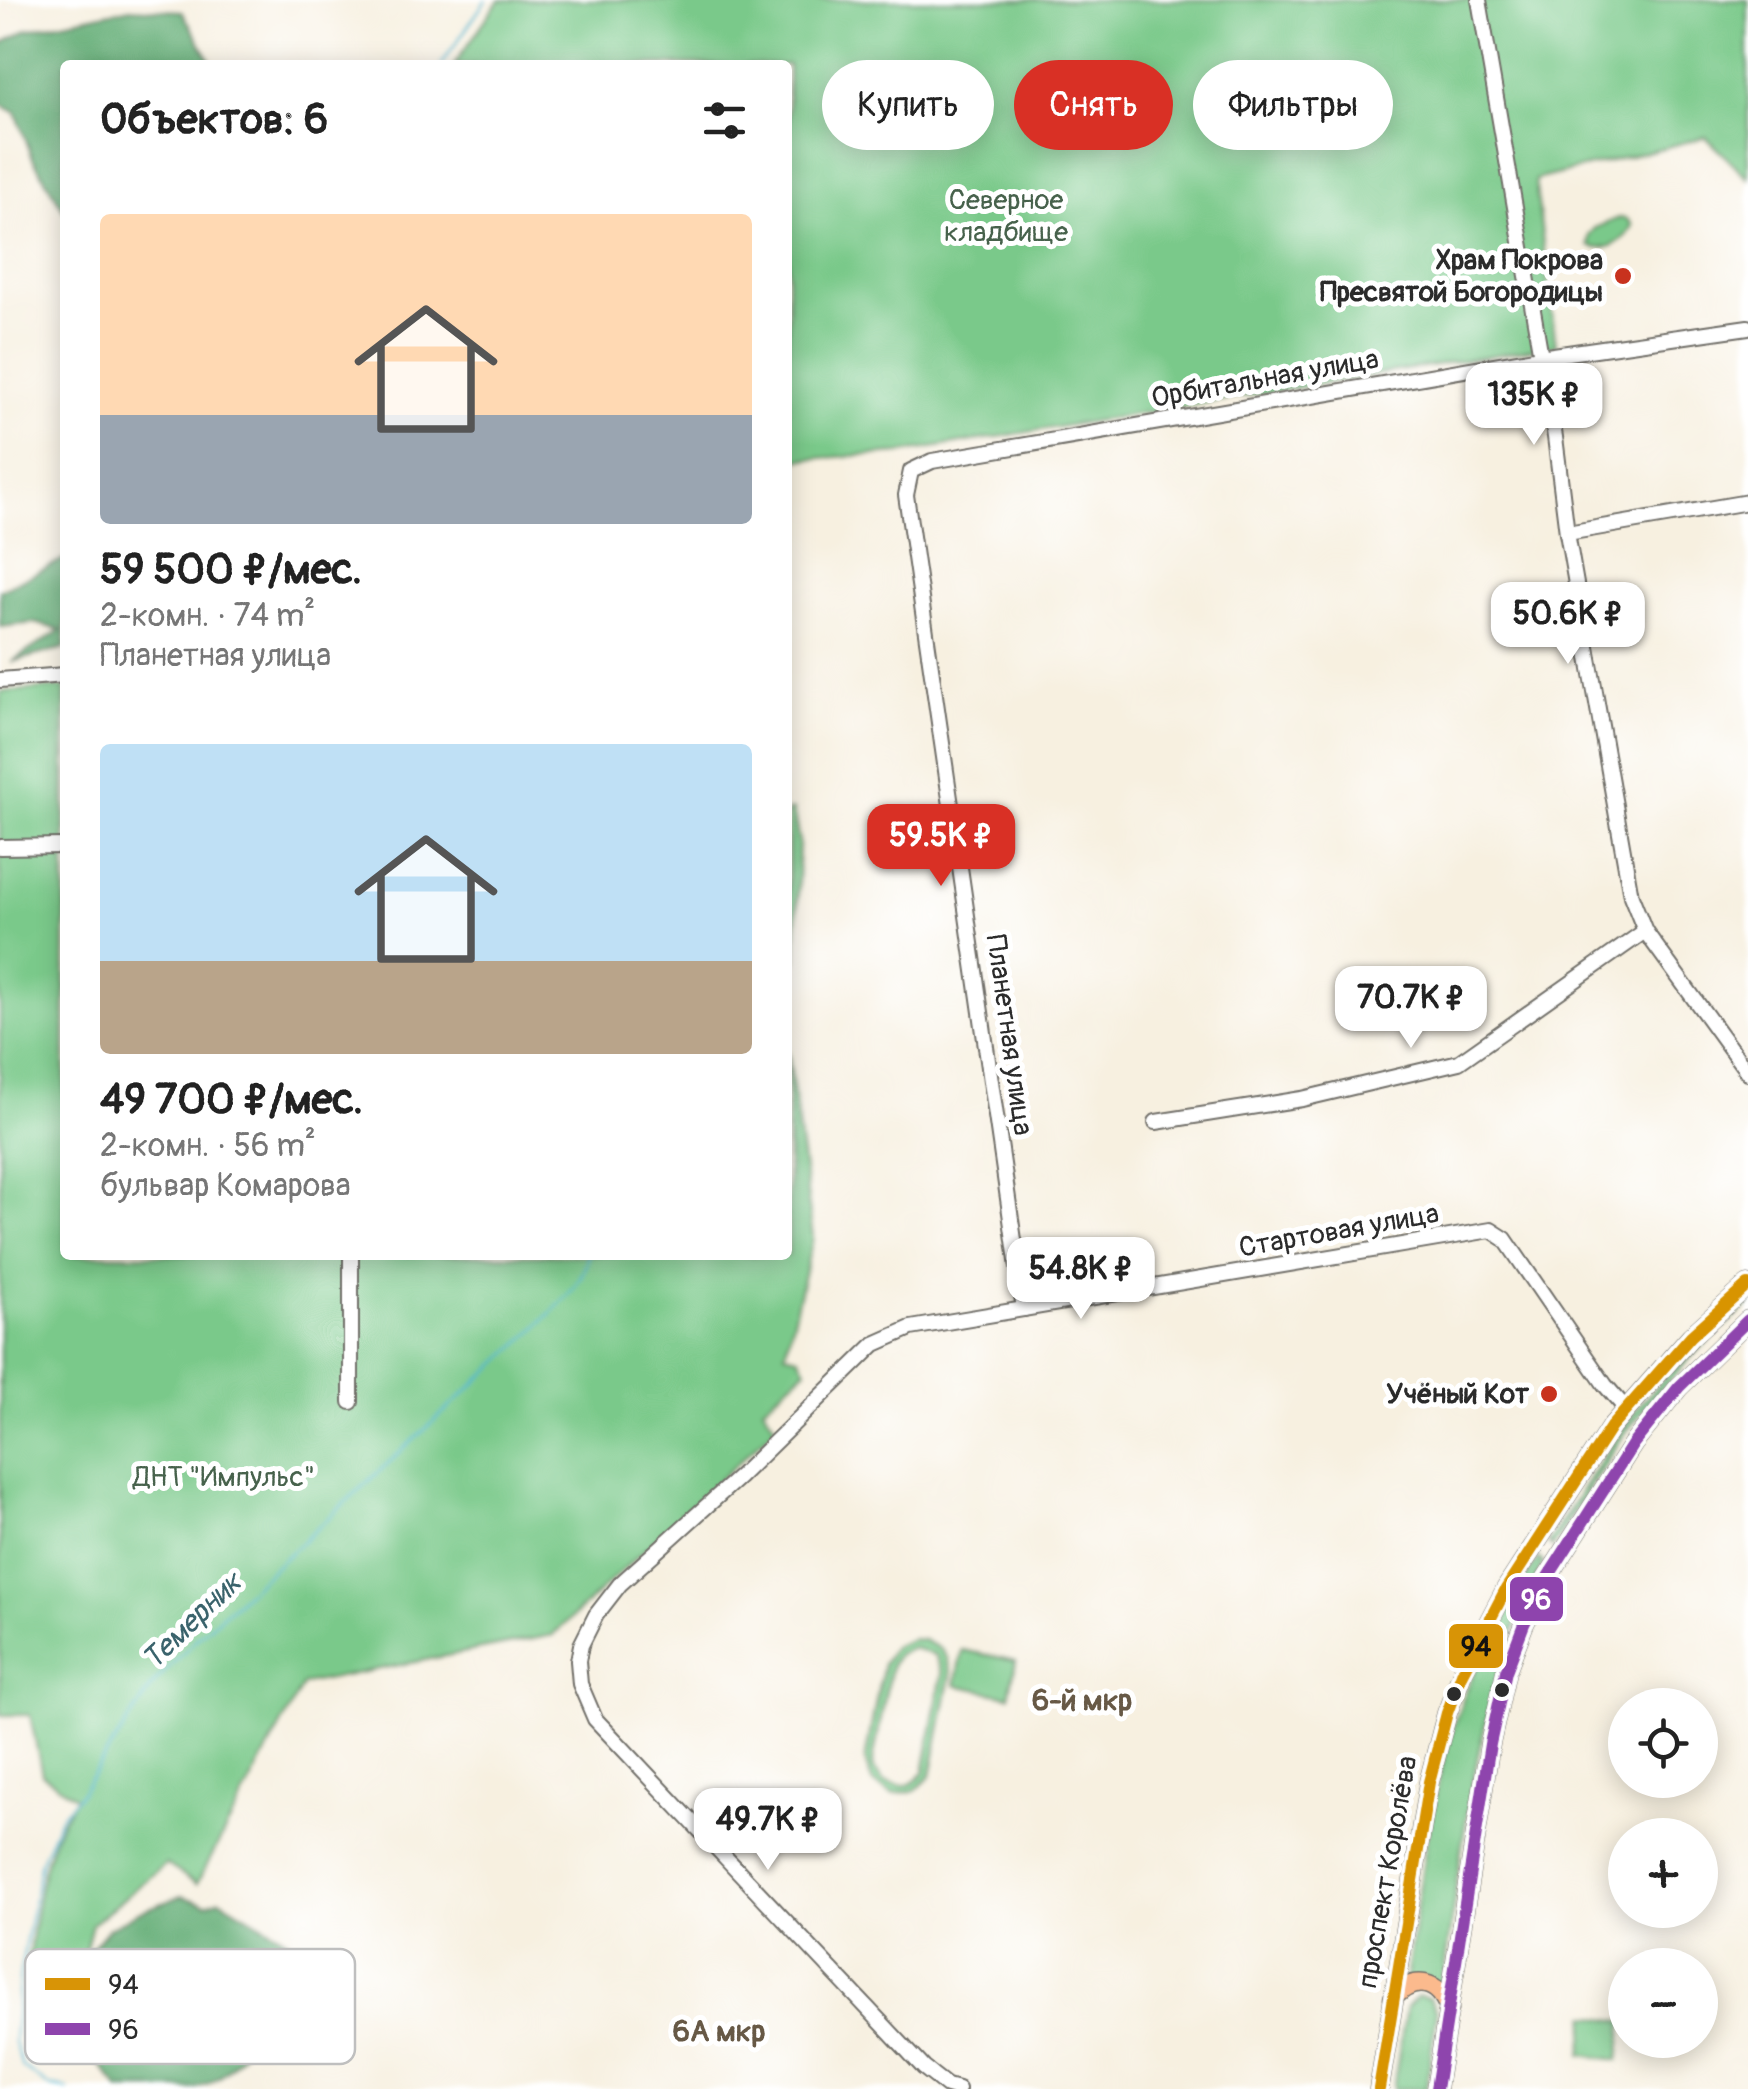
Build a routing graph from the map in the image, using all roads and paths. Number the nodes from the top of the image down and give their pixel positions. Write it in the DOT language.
graph roads {
  1 [pos="1479,0"];
  2 [pos="1748,327"];
  3 [pos="1540,357"];
  4 [pos="911,471"];
  5 [pos="1748,502"];
  6 [pos="1567,533"];
  7 [pos="60,674"];
  8 [pos="0,680"];
  9 [pos="60,846"];
  10 [pos="0,848"];
  11 [pos="1645,931"];
  12 [pos="1748,1073"];
  13 [pos="1156,1122"];
  14 [pos="351,1260"];
  15 [pos="1748,1286"];
  16 [pos="1024,1309"];
  17 [pos="1748,1320"];
  18 [pos="350,1402"];
  19 [pos="1626,1409"];
  20 [pos="1537,1542"];
  21 [pos="1559,1559"];
  22 [pos="1393,1998"];
  23 [pos="1449,2010"];
  24 [pos="958,2089"];
  25 [pos="1379,2089"];
  26 [pos="1436,2089"];
  1 -- 3 [label="street"];
  2 -- 3 [label="street, Орбитальная улица"];
  3 -- 4 [label="street, Орбитальная улица"];
  3 -- 6 [label="street"];
  4 -- 16 [label="street, Планетная улица"];
  5 -- 6 [label="street"];
  6 -- 11 [label="street"];
  7 -- 8 [label="street"];
  9 -- 10 [label="street"];
  11 -- 12 [label="street"];
  11 -- 13 [label="street"];
  14 -- 18 [label="street"];
  15 -- 19 [label="main road, проспект Королёва"];
  16 -- 19 [label="street, Стартовая улица"];
  16 -- 24 [label="street, Стартовая улица"];
  17 -- 21 [label="main road"];
  19 -- 20 [label="main road, проспект Королёва"];
  20 -- 21 [label="main road"];
  20 -- 22 [label="main road, проспект Королёва"];
  21 -- 23 [label="main road"];
  22 -- 23 [label="main road"];
  22 -- 25 [label="main road, проспект Королёва"];
  23 -- 26 [label="main road"];
}
